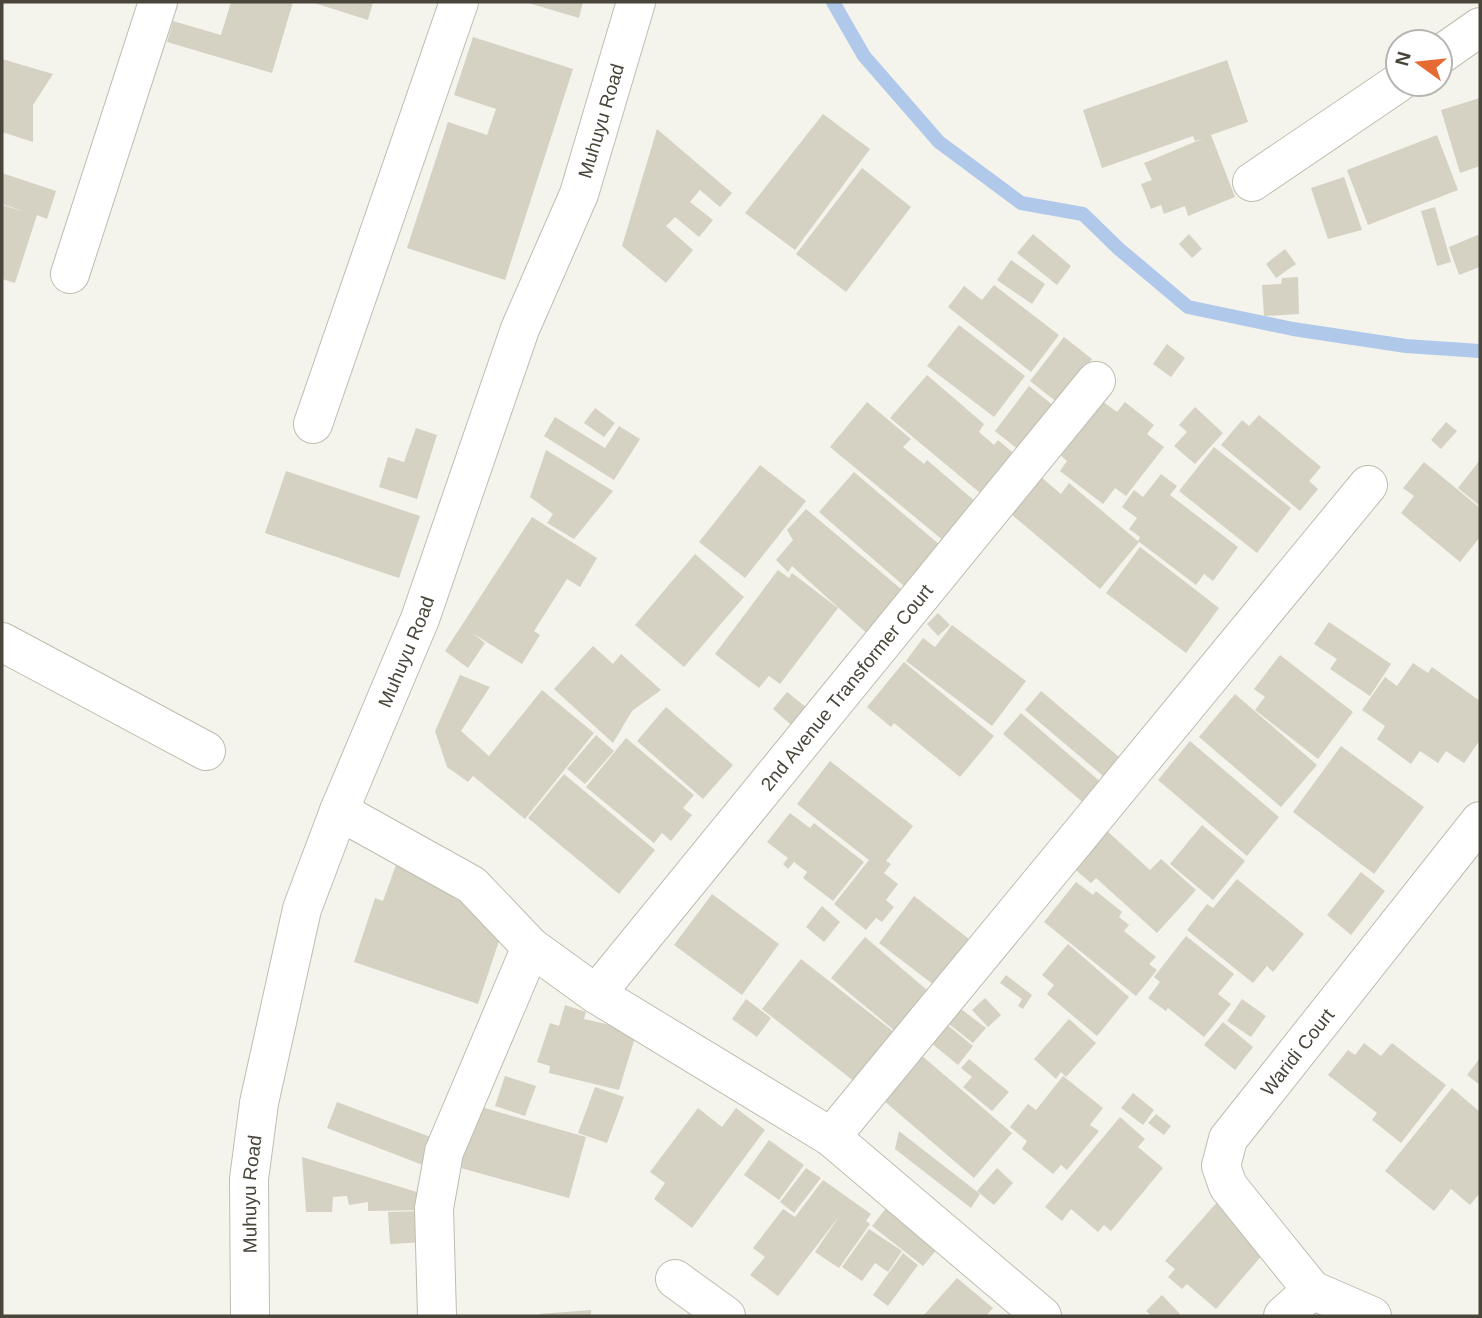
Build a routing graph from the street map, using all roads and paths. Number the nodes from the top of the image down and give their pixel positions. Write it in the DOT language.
graph roads {
  1 [pos="158,2"];
  2 [pos="459,2"];
  3 [pos="636,2"];
  4 [pos="1480,27"];
  5 [pos="1454,45"];
  6 [pos="1384,92"];
  7 [pos="1252,182"];
  8 [pos="70,274"];
  9 [pos="1096,381"];
  10 [pos="313,424"];
  11 [pos="1368,485"];
  12 [pos="2,642"];
  13 [pos="206,751"];
  14 [pos="339,811"];
  15 [pos="1480,821"];
  16 [pos="531,947"];
  17 [pos="596,994"];
  18 [pos="831,1137"];
  19 [pos="675,1279"];
  20 [pos="1312,1290"];
  21 [pos="250,1316"];
  22 [pos="437,1316"];
  23 [pos="726,1316"];
  24 [pos="1042,1316"];
  25 [pos="1283,1316"];
  26 [pos="1372,1316"];
  1 -- 8 [label="street"];
  2 -- 10 [label="street"];
  3 -- 14 [label="street, Muhuyu Road"];
  4 -- 5 [label="street"];
  6 -- 7 [label="street"];
  9 -- 17 [label="street, 2nd Avenue Transformer Court"];
  11 -- 18 [label="street"];
  12 -- 13 [label="street"];
  14 -- 16 [label="street"];
  14 -- 21 [label="street, Muhuyu Road"];
  15 -- 20 [label="street, Waridi Court"];
  16 -- 17 [label="street"];
  16 -- 22 [label="street"];
  17 -- 18 [label="street"];
  18 -- 24 [label="street"];
  19 -- 23 [label="street"];
  20 -- 25 [label="street"];
  20 -- 26 [label="street, Waridi Court"];
}
